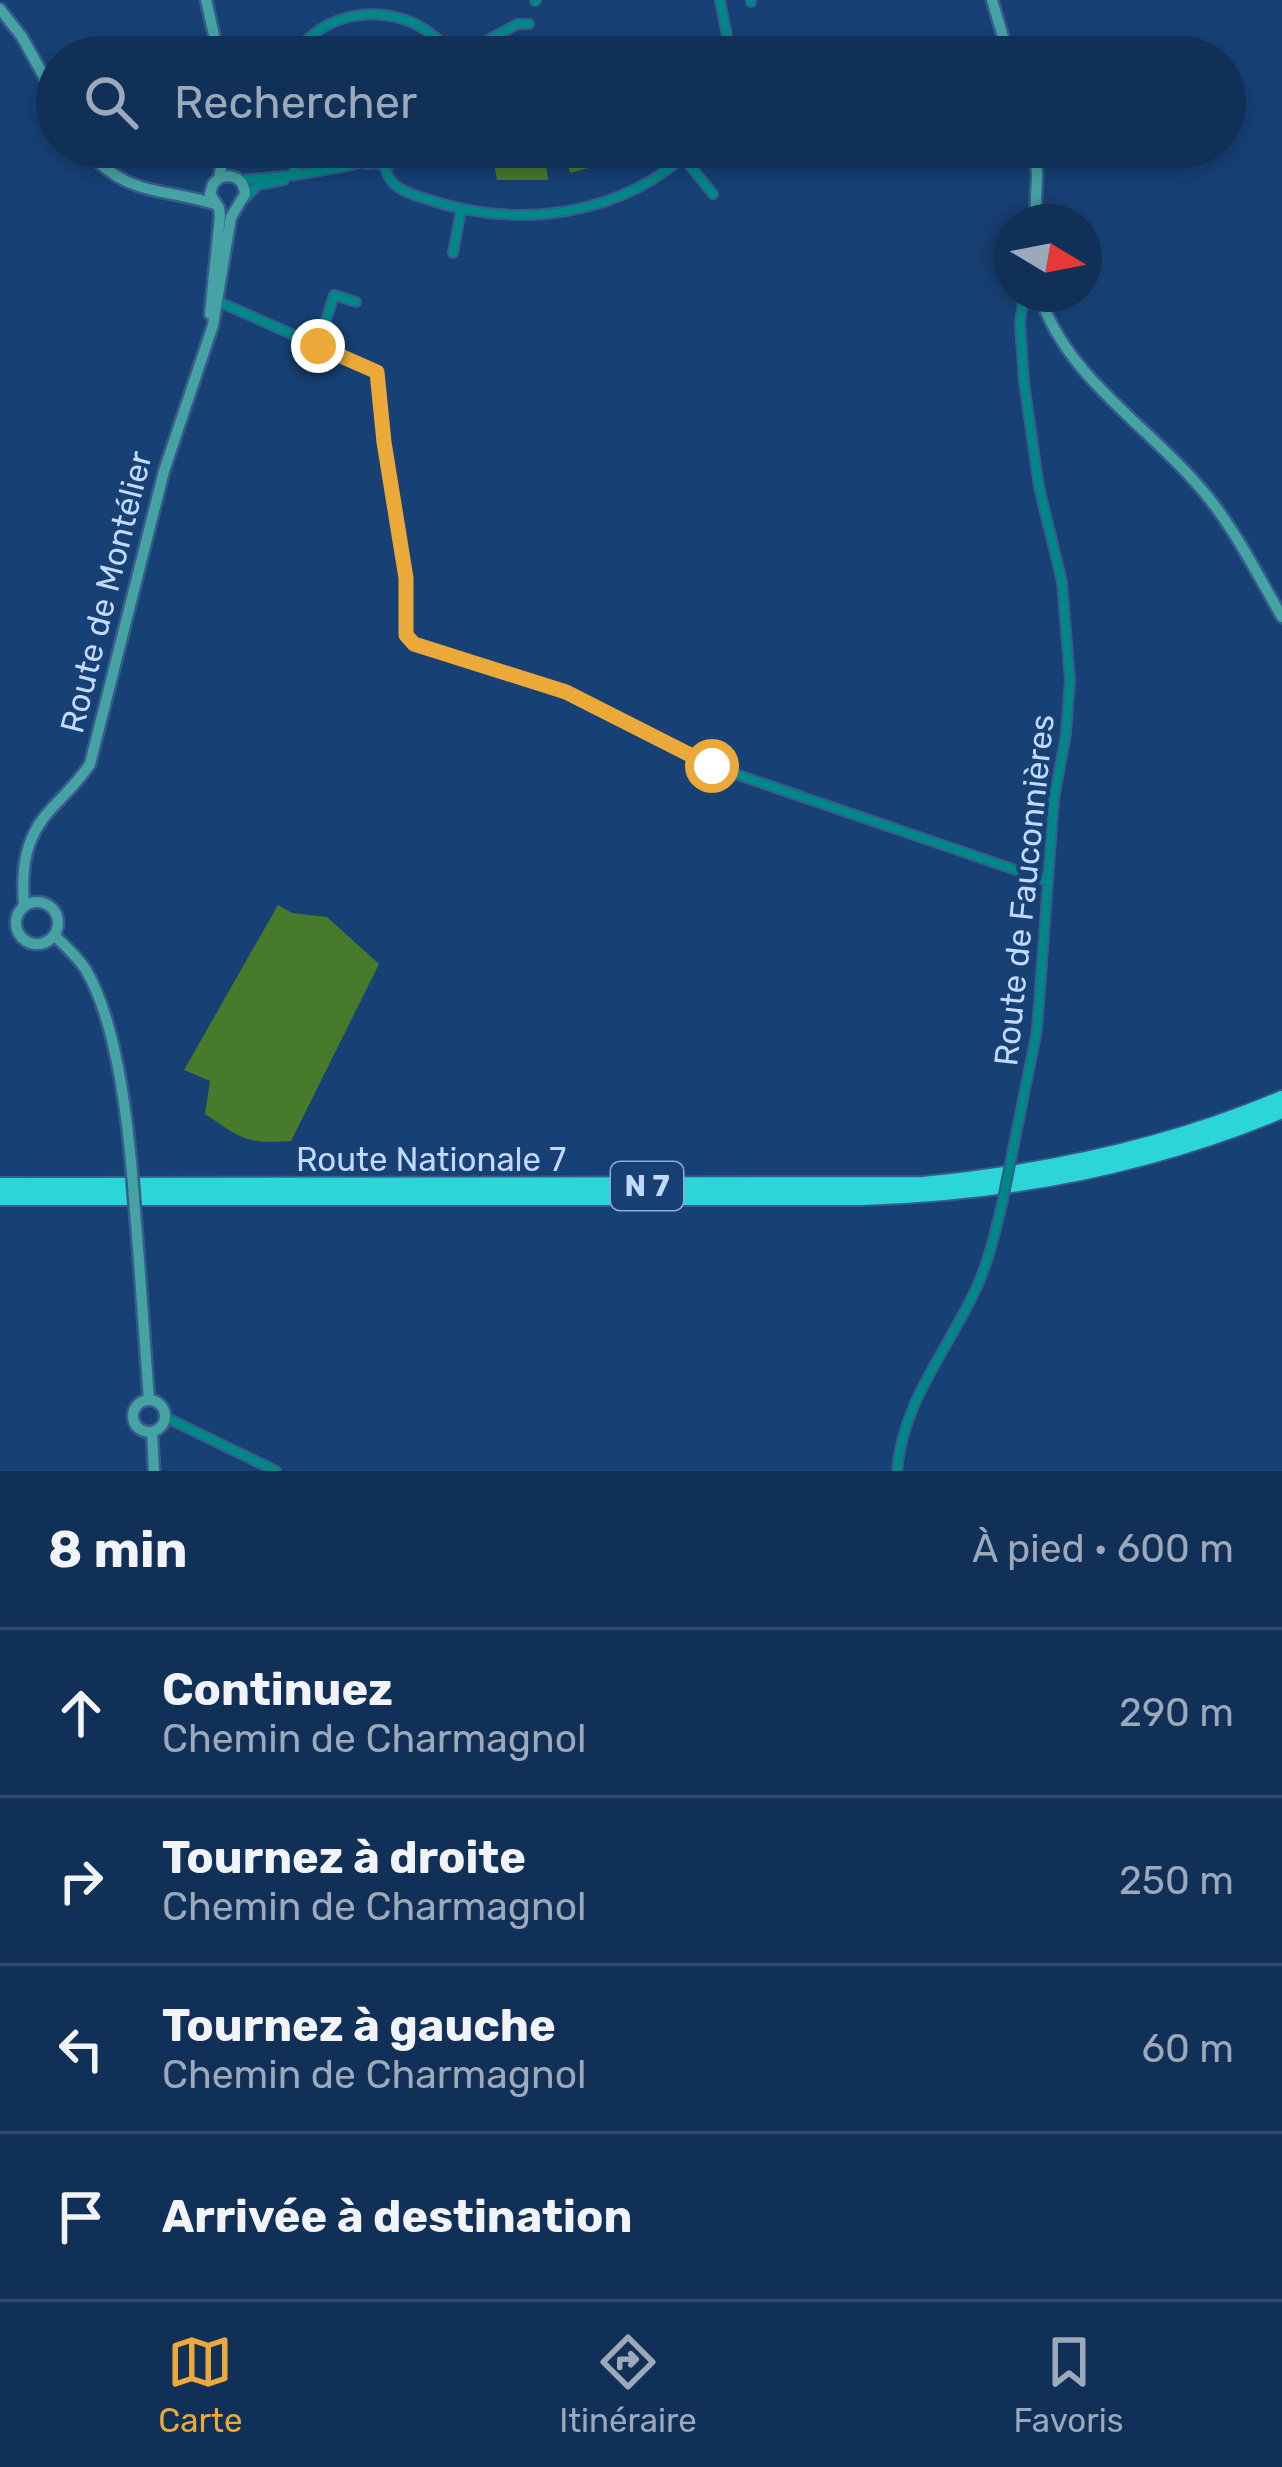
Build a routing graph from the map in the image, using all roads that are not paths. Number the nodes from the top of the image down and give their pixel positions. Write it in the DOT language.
graph roads {
  1 [pos="206,0"];
  2 [pos="720,0"];
  3 [pos="992,0"];
  4 [pos="0,9"];
  5 [pos="529,24"];
  6 [pos="214,36"];
  7 [pos="307,36"];
  8 [pos="439,36"];
  9 [pos="495,36"];
  10 [pos="727,36"];
  11 [pos="1003,36"];
  12 [pos="36,62"];
  13 [pos="104,168"];
  14 [pos="227,168"];
  15 [pos="295,168"];
  16 [pos="336,168"];
  17 [pos="385,168"];
  18 [pos="666,168"];
  19 [pos="692,168"];
  20 [pos="1035,168"];
  21 [pos="296,175"];
  22 [pos="226,181"];
  23 [pos="713,194"];
  24 [pos="171,195"];
  25 [pos="239,204"];
  26 [pos="1035,204"];
  27 [pos="217,206"];
  28 [pos="461,210"];
  29 [pos="453,253"];
  30 [pos="215,300"];
  31 [pos="356,302"];
  32 [pos="1022,312"];
  33 [pos="1045,312"];
  34 [pos="318,346"];
  35 [pos="1282,617"];
  36 [pos="1048,881"];
  37 [pos="24,906"];
  38 [pos="54,935"];
  39 [pos="1282,1098"];
  40 [pos="1282,1111"];
  41 [pos="0,1185"];
  42 [pos="0,1198"];
  43 [pos="149,1400"];
  44 [pos="165,1417"];
  45 [pos="152,1432"];
  46 [pos="154,1471"];
  47 [pos="276,1471"];
  48 [pos="897,1471"];
  1 -- 6 [label="main road"];
  2 -- 10 [label="street"];
  3 -- 11 [label="main road"];
  4 -- 12 [label="main road"];
  5 -- 9 [label="street"];
  7 -- 8 [label="street"];
  13 -- 24 [label="main road"];
  14 -- 22 [label="main road, Route de Montélier"];
  15 -- 21 [label="street"];
  16 -- 21 [label="street"];
  17 -- 28 [label="street"];
  18 -- 28 [label="street"];
  19 -- 23 [label="street"];
  20 -- 26 [label="main road"];
  21 -- 22 [label="street"];
  21 -- 25 [label="street"];
  22 -- 24 [label="main road"];
  22 -- 25 [label="main road, Route de Montélier"];
  22 -- 27 [label="main road, Route de Montélier"];
  24 -- 27 [label="main road"];
  25 -- 27 [label="main road"];
  25 -- 30 [label="main road, Route de Montélier"];
  27 -- 30 [label="main road, Route de Montélier"];
  28 -- 29 [label="street"];
  30 -- 34 [label="street"];
  30 -- 37 [label="main road, Route de Montélier"];
  31 -- 34 [label="street"];
  32 -- 36 [label="street, Route de Fauconnières"];
  33 -- 35 [label="main road"];
  34 -- 36 [label="street"];
  36 -- 48 [label="street, Route de Fauconnières, bridge"];
  37 -- 38 [label="main road"];
  37 -- 38 [label="main road"];
  38 -- 43 [label="main road, bridge"];
  39 -- 41 [label="highway, Route Nationale 7 / N 7"];
  40 -- 42 [label="highway, Route Nationale 7 / N 7"];
  43 -- 44 [label="main road"];
  43 -- 45 [label="main road"];
  44 -- 45 [label="main road"];
  44 -- 47 [label="street"];
  45 -- 46 [label="main road"];
}
